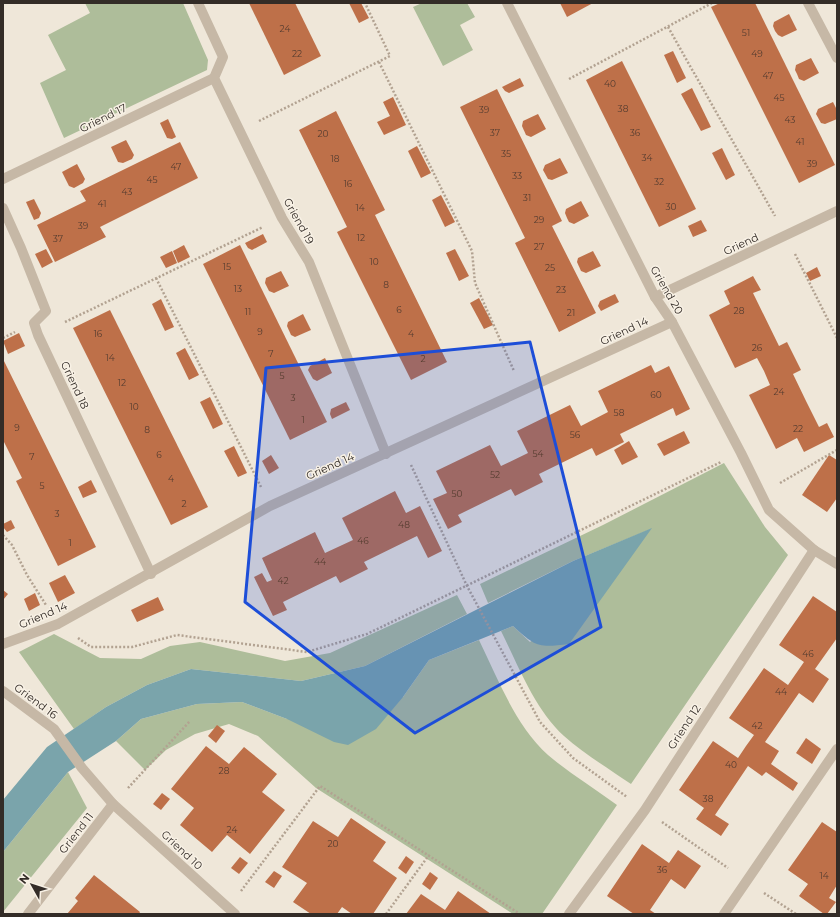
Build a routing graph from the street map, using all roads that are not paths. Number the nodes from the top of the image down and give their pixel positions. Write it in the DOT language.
graph roads {
  1 [pos="198,3"];
  2 [pos="507,3"];
  3 [pos="808,3"];
  4 [pos="837,58"];
  5 [pos="214,78"];
  6 [pos="3,179"];
  7 [pos="3,208"];
  8 [pos="837,211"];
  9 [pos="655,296"];
  10 [pos="672,322"];
  11 [pos="386,454"];
  12 [pos="814,550"];
  13 [pos="837,564"];
  14 [pos="151,574"];
  15 [pos="3,644"];
  16 [pos="3,691"];
  17 [pos="54,729"];
  18 [pos="837,749"];
  19 [pos="113,804"];
  20 [pos="231,912"];
  21 [pos="28,914"];
  22 [pos="569,914"];
  23 [pos="724,914"];
  1 -- 5 [label="street"];
  2 -- 9 [label="street, Griend 20"];
  3 -- 4 [label="street"];
  5 -- 6 [label="street, Griend 17"];
  5 -- 11 [label="street, Griend 19"];
  7 -- 14 [label="street, Griend 18"];
  8 -- 9 [label="street, Griend"];
  9 -- 10 [label="street, Griend 20"];
  10 -- 11 [label="street, Griend 14"];
  10 -- 12 [label="street, Griend 20"];
  11 -- 14 [label="street, Griend 14"];
  12 -- 13 [label="street, Griend 20"];
  12 -- 22 [label="street, Griend 12"];
  14 -- 15 [label="street, Griend 14"];
  16 -- 17 [label="street, Griend 16"];
  17 -- 19 [label="street, Griend 10"];
  18 -- 23 [label="street"];
  19 -- 20 [label="street, Griend 10"];
  19 -- 21 [label="street, Griend 11"];
}
